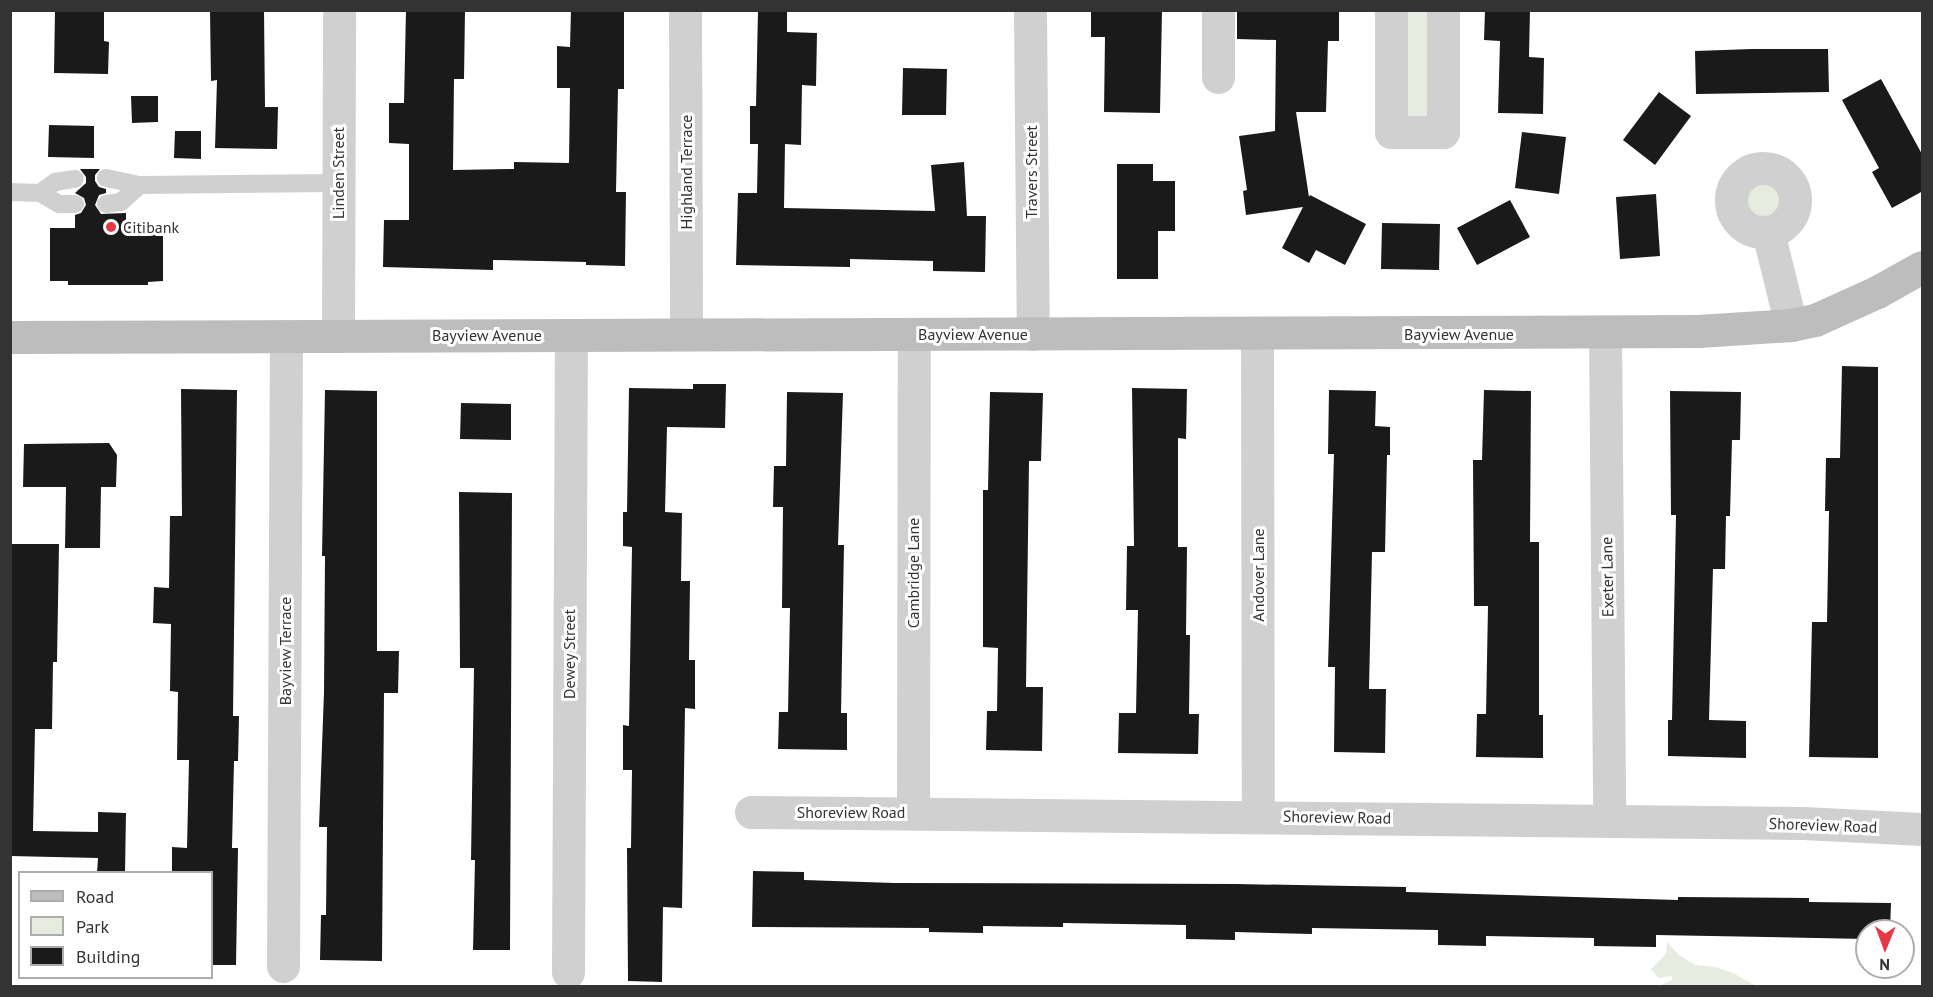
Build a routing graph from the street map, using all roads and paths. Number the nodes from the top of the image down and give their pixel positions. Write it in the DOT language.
graph roads {
  1 [pos="339,10"];
  2 [pos="686,10"];
  3 [pos="1030,10"];
  4 [pos="1218,10"];
  5 [pos="1391,10"];
  6 [pos="1443,10"];
  7 [pos="1218,77"];
  8 [pos="106,178"];
  9 [pos="75,179"];
  10 [pos="338,183"];
  11 [pos="140,185"];
  12 [pos="10,192"];
  13 [pos="40,193"];
  14 [pos="75,204"];
  15 [pos="106,204"];
  16 [pos="1768,232"];
  17 [pos="1923,267"];
  18 [pos="1791,325"];
  19 [pos="686,333"];
  20 [pos="1605,333"];
  21 [pos="914,334"];
  22 [pos="1033,334"];
  23 [pos="571,335"];
  24 [pos="1257,335"];
  25 [pos="286,336"];
  26 [pos="338,336"];
  27 [pos="10,337"];
  28 [pos="751,812"];
  29 [pos="913,812"];
  30 [pos="1258,816"];
  31 [pos="1609,821"];
  32 [pos="1923,829"];
  33 [pos="283,966"];
  34 [pos="568,972"];
  1 -- 10 [label="street, Linden Street"];
  2 -- 19 [label="street, Highland Terrace"];
  3 -- 22 [label="street, Travers Street"];
  4 -- 7 [label="street"];
  5 -- 6 [label="street"];
  8 -- 11 [label="lane"];
  9 -- 13 [label="lane"];
  10 -- 11 [label="lane"];
  10 -- 26 [label="street, Linden Street"];
  11 -- 15 [label="lane"];
  12 -- 13 [label="lane"];
  13 -- 14 [label="lane"];
  16 -- 18 [label="street"];
  17 -- 18 [label="street, Bayview Avenue"];
  18 -- 20 [label="street, Bayview Avenue"];
  19 -- 21 [label="street, Bayview Avenue"];
  19 -- 23 [label="street, Bayview Avenue"];
  20 -- 24 [label="street, Bayview Avenue"];
  20 -- 31 [label="street, Exeter Lane"];
  21 -- 22 [label="street, Bayview Avenue"];
  21 -- 29 [label="street, Cambridge Lane"];
  22 -- 24 [label="street, Bayview Avenue"];
  23 -- 26 [label="street, Bayview Avenue"];
  23 -- 34 [label="street, Dewey Street"];
  24 -- 30 [label="street, Andover Lane"];
  25 -- 26 [label="street, Bayview Avenue"];
  25 -- 27 [label="street, Bayview Avenue"];
  25 -- 33 [label="street, Bayview Terrace"];
  28 -- 29 [label="street, Shoreview Road"];
  29 -- 30 [label="street, Shoreview Road"];
  30 -- 31 [label="street, Shoreview Road"];
  31 -- 32 [label="street, Shoreview Road"];
}
